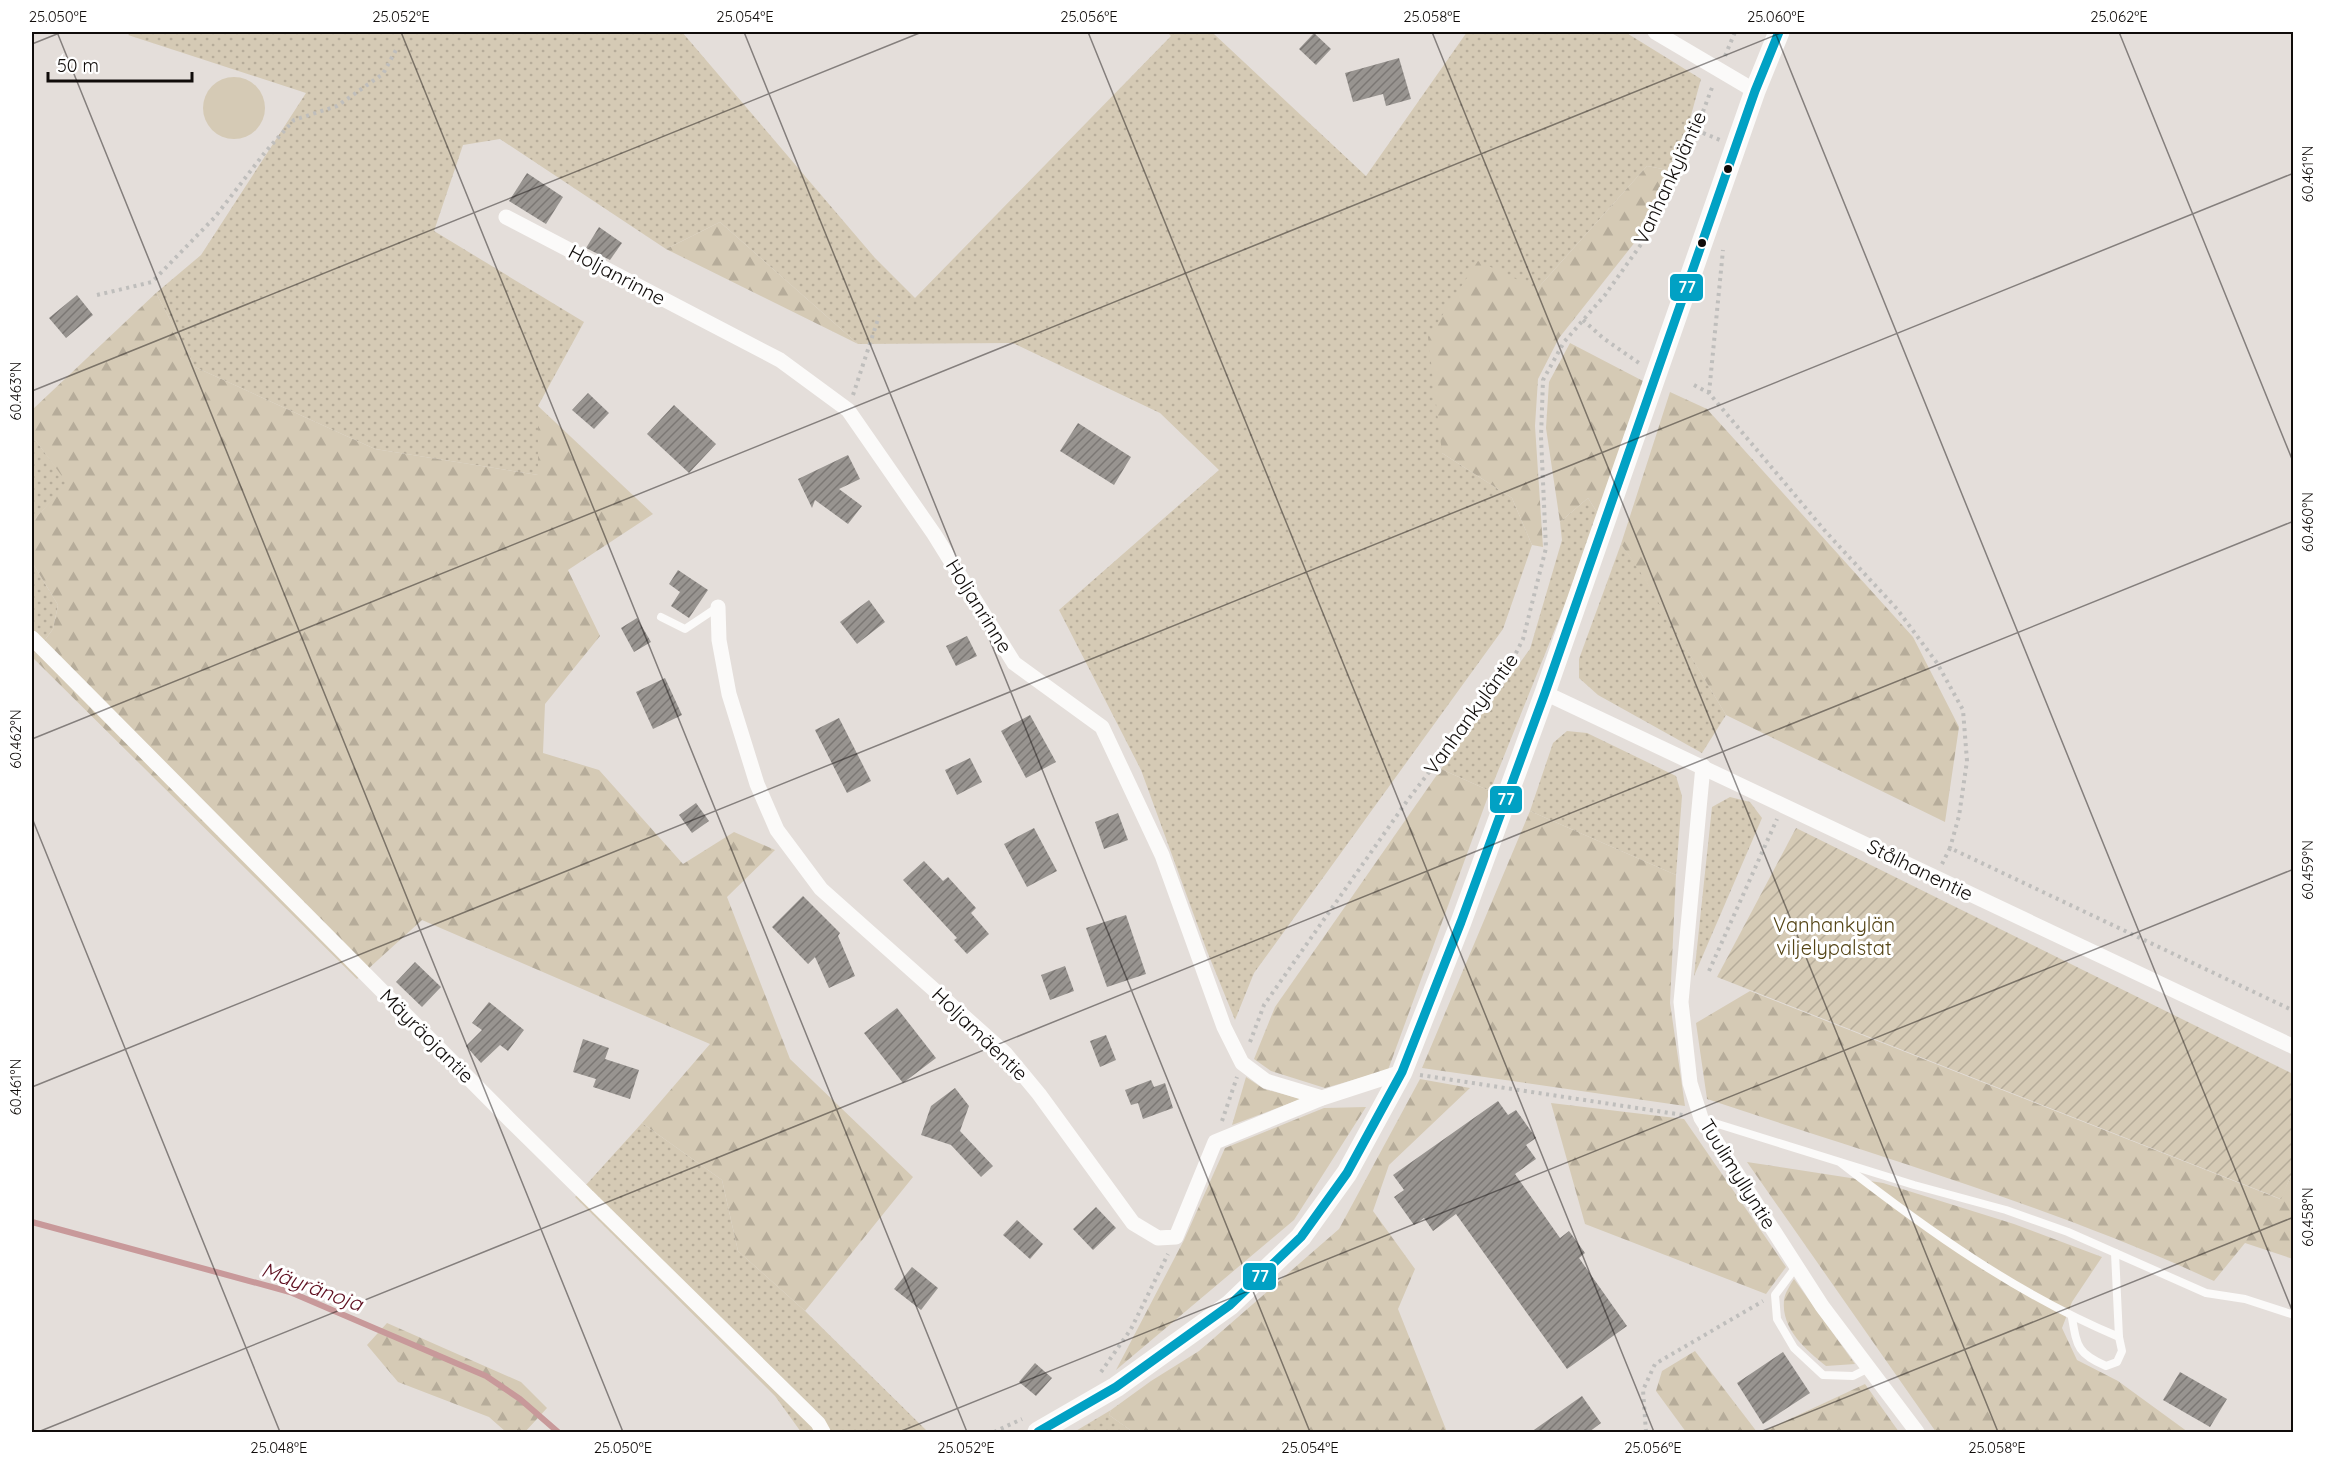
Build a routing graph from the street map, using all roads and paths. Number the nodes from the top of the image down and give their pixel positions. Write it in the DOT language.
graph roads {
  1 [pos="1655,32"];
  2 [pos="1735,32"];
  3 [pos="1779,32"];
  4 [pos="397,48"];
  5 [pos="1719,70"];
  6 [pos="1755,91"];
  7 [pos="1696,130"];
  8 [pos="1721,141"];
  9 [pos="506,217"];
  10 [pos="1723,250"];
  11 [pos="98,295"];
  12 [pos="879,316"];
  13 [pos="1583,320"];
  14 [pos="1639,363"];
  15 [pos="1695,385"];
  16 [pos="1709,393"];
  17 [pos="848,410"];
  18 [pos="718,607"];
  19 [pos="661,617"];
  20 [pos="32,638"];
  21 [pos="1545,693"];
  22 [pos="1704,766"];
  23 [pos="1783,804"];
  24 [pos="1950,848"];
  25 [pos="1936,878"];
  26 [pos="1708,971"];
  27 [pos="2294,1011"];
  28 [pos="2294,1047"];
  29 [pos="1242,1063"];
  30 [pos="1402,1072"];
  31 [pos="1322,1098"];
  32 [pos="1701,1118"];
  33 [pos="1215,1142"];
  34 [pos="1836,1159"];
  35 [pos="1176,1237"];
  36 [pos="2115,1253"];
  37 [pos="1796,1267"];
  38 [pos="1774,1295"];
  39 [pos="2294,1315"];
  40 [pos="2072,1318"];
  41 [pos="2119,1337"];
  42 [pos="1869,1368"];
  43 [pos="1098,1376"];
  44 [pos="1033,1424"];
  45 [pos="823,1432"];
  46 [pos="994,1432"];
  47 [pos="1646,1432"];
  48 [pos="1917,1432"];
  1 -- 5 [label="street"];
  2 -- 5 [label="path, Vanhankyläntie"];
  3 -- 6 [label="street"];
  4 -- 11 [label="path"];
  5 -- 6 [label="street"];
  5 -- 7 [label="path, Vanhankyläntie"];
  6 -- 21 [label="street"];
  7 -- 8 [label="path"];
  7 -- 13 [label="path, Vanhankyläntie"];
  9 -- 17 [label="street, Holjanrinne"];
  10 -- 16 [label="path"];
  12 -- 17 [label="path"];
  13 -- 14 [label="path"];
  13 -- 29 [label="path, Vanhankyläntie"];
  15 -- 16 [label="path"];
  16 -- 24 [label="path"];
  17 -- 29 [label="street, Holjanrinne"];
  18 -- 19 [label="lane"];
  18 -- 35 [label="street, Holjamäentie"];
  20 -- 45 [label="street, Mäyräojantie"];
  21 -- 22 [label="street, Stålhanentie"];
  21 -- 30 [label="street"];
  22 -- 23 [label="street, Stålhanentie"];
  22 -- 32 [label="street, Tuulimyllyntie"];
  23 -- 25 [label="street, Stålhanentie"];
  23 -- 26 [label="path"];
  24 -- 25 [label="path"];
  24 -- 27 [label="path"];
  25 -- 28 [label="street, Stålhanentie"];
  29 -- 31 [label="street, Holjanrinne"];
  29 -- 33 [label="path, Vanhankyläntie"];
  30 -- 31 [label="street"];
  30 -- 32 [label="path"];
  30 -- 44 [label="street"];
  31 -- 33 [label="street"];
  32 -- 34 [label="lane"];
  32 -- 37 [label="street, Tuulimyllyntie"];
  33 -- 35 [label="street"];
  34 -- 36 [label="lane"];
  34 -- 40 [label="lane"];
  35 -- 43 [label="path"];
  36 -- 39 [label="lane"];
  36 -- 41 [label="lane"];
  37 -- 38 [label="lane"];
  37 -- 42 [label="street, Tuulimyllyntie"];
  38 -- 42 [label="lane"];
  38 -- 47 [label="path"];
  40 -- 41 [label="lane"];
  40 -- 41 [label="lane"];
  42 -- 48 [label="street, Tuulimyllyntie"];
  44 -- 46 [label="path"];
}
